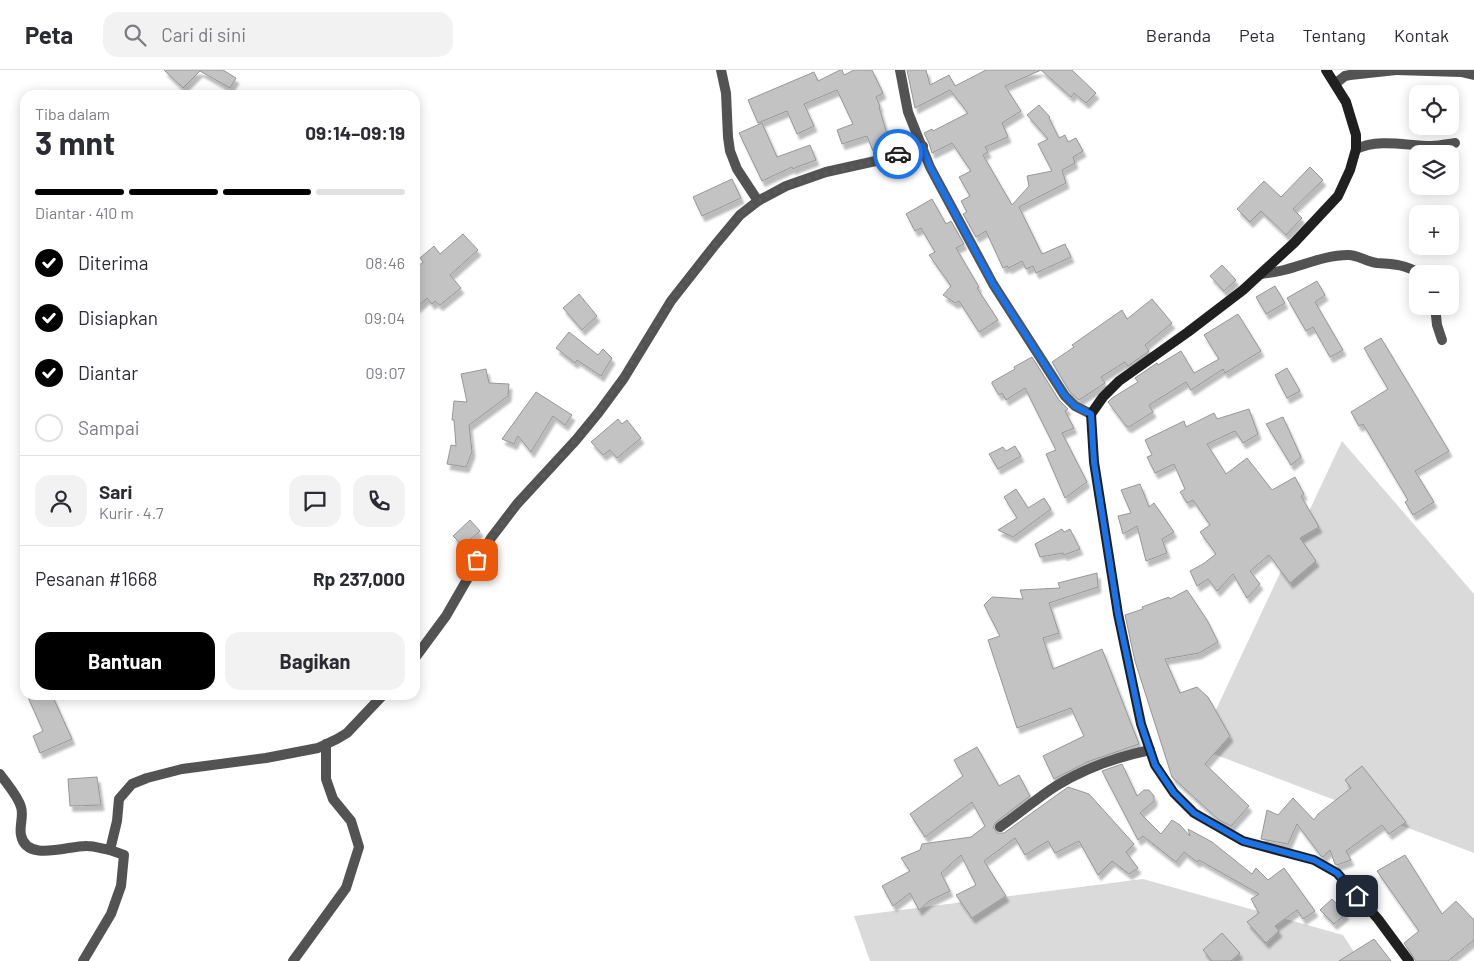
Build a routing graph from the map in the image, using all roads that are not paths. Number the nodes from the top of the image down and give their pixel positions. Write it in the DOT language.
graph roads {
  1 [pos="721,70"];
  2 [pos="900,70"];
  3 [pos="1326,70"];
  4 [pos="1396,70"];
  5 [pos="1474,75"];
  6 [pos="1336,83"];
  7 [pos="1455,143"];
  8 [pos="922,146"];
  9 [pos="1356,148"];
  10 [pos="758,201"];
  11 [pos="1409,267"];
  12 [pos="1261,274"];
  13 [pos="1436,315"];
  14 [pos="1442,340"];
  15 [pos="1091,414"];
  16 [pos="420,651"];
  17 [pos="378,700"];
  18 [pos="326,744"];
  19 [pos="1150,750"];
  20 [pos="0,774"];
  21 [pos="1000,827"];
  22 [pos="110,850"];
  23 [pos="83,961"];
  24 [pos="293,961"];
  25 [pos="1409,961"];
  1 -- 10 [label="street"];
  2 -- 8 [label="street"];
  3 -- 6 [label="main road"];
  4 -- 5 [label="street"];
  4 -- 6 [label="street"];
  6 -- 9 [label="main road"];
  7 -- 9 [label="street"];
  8 -- 10 [label="street"];
  8 -- 15 [label="street"];
  9 -- 12 [label="main road"];
  10 -- 16 [label="street"];
  11 -- 12 [label="street"];
  12 -- 15 [label="main road"];
  13 -- 14 [label="street"];
  15 -- 19 [label="main road"];
  17 -- 18 [label="street"];
  18 -- 22 [label="street"];
  18 -- 24 [label="street"];
  19 -- 21 [label="street"];
  19 -- 25 [label="main road"];
  20 -- 22 [label="street"];
  22 -- 23 [label="street"];
}
